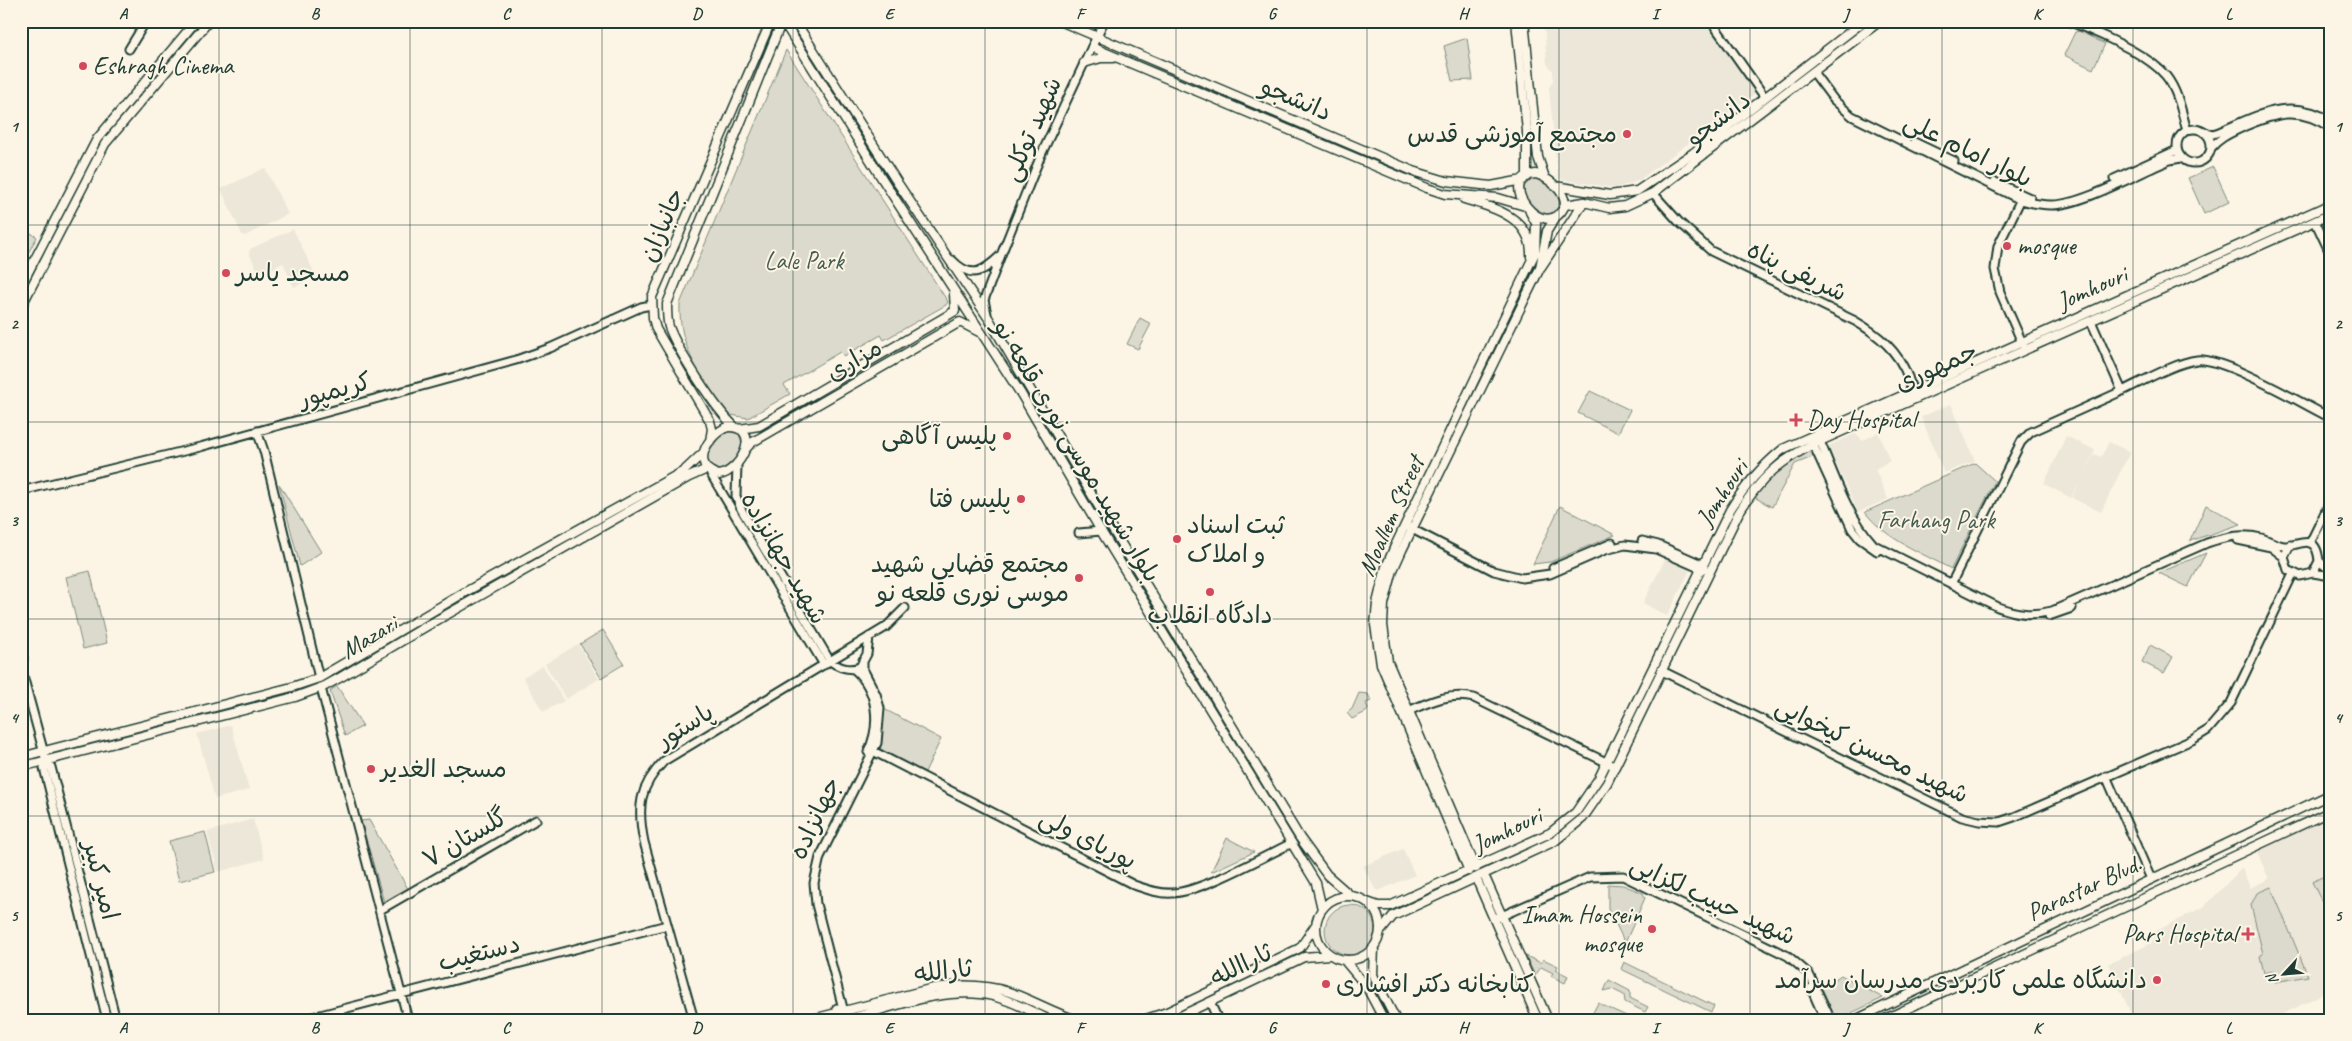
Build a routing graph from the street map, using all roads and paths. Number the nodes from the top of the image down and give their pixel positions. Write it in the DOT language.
graph roads {
  1 [pos="146,21"];
  2 [pos="196,21"];
  3 [pos="209,21"];
  4 [pos="766,21"];
  5 [pos="771,21"];
  6 [pos="782,21"];
  7 [pos="795,21"];
  8 [pos="1060,21"];
  9 [pos="1104,21"];
  10 [pos="1516,21"];
  11 [pos="1524,21"];
  12 [pos="1711,21"];
  13 [pos="1864,21"];
  14 [pos="1880,21"];
  15 [pos="2068,21"];
  16 [pos="767,30"];
  17 [pos="793,37"];
  18 [pos="1096,37"];
  19 [pos="776,38"];
  20 [pos="1092,47"];
  21 [pos="129,49"];
  22 [pos="1118,58"];
  23 [pos="1084,63"];
  24 [pos="1817,74"];
  25 [pos="1764,96"];
  26 [pos="2331,122"];
  27 [pos="2331,128"];
  28 [pos="1531,131"];
  29 [pos="2186,131"];
  30 [pos="2204,132"];
  31 [pos="2211,148"];
  32 [pos="2177,150"];
  33 [pos="1696,156"];
  34 [pos="2181,158"];
  35 [pos="1525,178"];
  36 [pos="1545,178"];
  37 [pos="897,182"];
  38 [pos="1491,186"];
  39 [pos="1555,186"];
  40 [pos="888,188"];
  41 [pos="1653,193"];
  42 [pos="1445,194"];
  43 [pos="1490,197"];
  44 [pos="2022,198"];
  45 [pos="1584,202"];
  46 [pos="2331,204"];
  47 [pos="1565,205"];
  48 [pos="1527,209"];
  49 [pos="2312,212"];
  50 [pos="2331,214"];
  51 [pos="1557,215"];
  52 [pos="2315,221"];
  53 [pos="1001,255"];
  54 [pos="2331,255"];
  55 [pos="948,256"];
  56 [pos="1530,265"];
  57 [pos="1540,268"];
  58 [pos="21,286"];
  59 [pos="952,287"];
  60 [pos="29,291"];
  61 [pos="652,305"];
  62 [pos="21,307"];
  63 [pos="954,311"];
  64 [pos="989,319"];
  65 [pos="2091,321"];
  66 [pos="960,322"];
  67 [pos="985,337"];
  68 [pos="2021,341"];
  69 [pos="2026,350"];
  70 [pos="1910,391"];
  71 [pos="2122,392"];
  72 [pos="1914,399"];
  73 [pos="2331,418"];
  74 [pos="737,428"];
  75 [pos="257,431"];
  76 [pos="1813,434"];
  77 [pos="710,441"];
  78 [pos="1816,442"];
  79 [pos="745,450"];
  80 [pos="702,454"];
  81 [pos="737,465"];
  82 [pos="708,470"];
  83 [pos="21,491"];
  84 [pos="2331,500"];
  85 [pos="1410,528"];
  86 [pos="1101,531"];
  87 [pos="1079,533"];
  88 [pos="754,538"];
  89 [pos="2310,543"];
  90 [pos="2290,545"];
  91 [pos="2284,557"];
  92 [pos="2319,561"];
  93 [pos="514,565"];
  94 [pos="1702,567"];
  95 [pos="1710,571"];
  96 [pos="2331,571"];
  97 [pos="2312,572"];
  98 [pos="519,574"];
  99 [pos="2293,574"];
  100 [pos="2331,576"];
  101 [pos="1951,584"];
  102 [pos="1990,606"];
  103 [pos="905,608"];
  104 [pos="869,637"];
  105 [pos="21,650"];
  106 [pos="863,660"];
  107 [pos="827,663"];
  108 [pos="22,669"];
  109 [pos="854,669"];
  110 [pos="1662,671"];
  111 [pos="319,678"];
  112 [pos="322,688"];
  113 [pos="237,702"];
  114 [pos="240,711"];
  115 [pos="1405,713"];
  116 [pos="872,750"];
  117 [pos="43,751"];
  118 [pos="21,757"];
  119 [pos="46,761"];
  120 [pos="1606,762"];
  121 [pos="1615,766"];
  122 [pos="21,767"];
  123 [pos="2106,776"];
  124 [pos="2331,794"];
  125 [pos="2331,811"];
  126 [pos="536,820"];
  127 [pos="1292,843"];
  128 [pos="1473,869"];
  129 [pos="1327,875"];
  130 [pos="1480,877"];
  131 [pos="2151,879"];
  132 [pos="1316,883"];
  133 [pos="2128,890"];
  134 [pos="1351,896"];
  135 [pos="1367,902"];
  136 [pos="2134,902"];
  137 [pos="1322,909"];
  138 [pos="380,910"];
  139 [pos="1499,919"];
  140 [pos="91,923"];
  141 [pos="83,925"];
  142 [pos="667,925"];
  143 [pos="1316,925"];
  144 [pos="1380,932"];
  145 [pos="1374,947"];
  146 [pos="1513,952"];
  147 [pos="1329,955"];
  148 [pos="1345,961"];
  149 [pos="1810,981"];
  150 [pos="402,994"];
  151 [pos="1208,998"];
  152 [pos="113,1007"];
  153 [pos="1045,1008"];
  154 [pos="104,1009"];
  155 [pos="841,1014"];
  156 [pos="1042,1018"];
  157 [pos="107,1020"];
  158 [pos="116,1020"];
  159 [pos="301,1020"];
  160 [pos="408,1020"];
  161 [pos="694,1020"];
  162 [pos="809,1020"];
  163 [pos="845,1020"];
  164 [pos="1077,1020"];
  165 [pos="1144,1020"];
  166 [pos="1172,1020"];
  167 [pos="1218,1020"];
  168 [pos="1384,1020"];
  169 [pos="1396,1020"];
  170 [pos="1538,1020"];
  171 [pos="1548,1020"];
  172 [pos="1825,1020"];
  173 [pos="1831,1020"];
  174 [pos="1856,1020"];
  175 [pos="1883,1020"];
  1 -- 21 [label="street"];
  2 -- 58 [label="main road"];
  3 -- 60 [label="main road"];
  4 -- 16 [label="main road"];
  5 -- 16 [label="main road, جانبازان"];
  6 -- 17 [label="main road, بلوار شهید موسی نوری قلعه نو"];
  6 -- 19 [label="main road, جانبازان"];
  7 -- 37 [label="main road, بلوار شهید موسی نوری قلعه نو"];
  8 -- 18 [label="main road, دانشجو"];
  9 -- 18 [label="street, شهید توکلی"];
  10 -- 28 [label="main road"];
  11 -- 28 [label="main road"];
  12 -- 25 [label="street"];
  13 -- 25 [label="main road, دانشجو"];
  14 -- 24 [label="main road, دانشجو"];
  15 -- 29 [label="street"];
  16 -- 61 [label="main road, جانبازان"];
  17 -- 19 [label="main road"];
  17 -- 40 [label="main road, بلوار شهید موسی نوری قلعه نو"];
  18 -- 20 [label="street, شهید توکلی"];
  18 -- 38 [label="main road, دانشجو"];
  19 -- 74 [label="main road, جانبازان"];
  20 -- 22 [label="main road, دانشجو"];
  20 -- 23 [label="street, شهید توکلی"];
  22 -- 23 [label="main road"];
  22 -- 42 [label="main road, دانشجو"];
  23 -- 53 [label="street, شهید توکلی"];
  24 -- 33 [label="main road, دانشجو"];
  24 -- 44 [label="street, بلوار امام علی"];
  25 -- 33 [label="main road, دانشجو"];
  26 -- 30 [label="street"];
  27 -- 31 [label="street"];
  28 -- 35 [label="main road"];
  28 -- 36 [label="main road"];
  29 -- 30 [label="street"];
  29 -- 32 [label="street"];
  30 -- 31 [label="street"];
  31 -- 34 [label="street"];
  32 -- 34 [label="street"];
  32 -- 44 [label="street, بلوار امام علی"];
  33 -- 39 [label="main road, دانشجو"];
  33 -- 41 [label="main road, دانشجو"];
  34 -- 44 [label="street, بلوار امام علی"];
  35 -- 36 [label="main road"];
  35 -- 38 [label="main road, دانشجو"];
  35 -- 48 [label="main road"];
  36 -- 39 [label="main road"];
  37 -- 40 [label="main road"];
  37 -- 55 [label="main road, بلوار شهید موسی نوری قلعه نو"];
  38 -- 43 [label="main road"];
  39 -- 47 [label="main road"];
  40 -- 59 [label="main road, بلوار شهید موسی نوری قلعه نو"];
  41 -- 45 [label="main road, دانشجو"];
  41 -- 70 [label="street, شریفی پناه"];
  42 -- 43 [label="main road, دانشجو"];
  42 -- 56 [label="main road"];
  43 -- 48 [label="main road, دانشجو"];
  44 -- 68 [label="street"];
  45 -- 47 [label="main road, دانشجو"];
  45 -- 57 [label="main road"];
  46 -- 49 [label="main road, Jomhouri"];
  47 -- 51 [label="main road"];
  48 -- 51 [label="main road"];
  48 -- 56 [label="main road, Moallem Street"];
  49 -- 52 [label="main road"];
  49 -- 68 [label="main road, Jomhouri"];
  50 -- 52 [label="main road, جمهوری"];
  51 -- 57 [label="main road, Moallem Street"];
  52 -- 54 [label="street"];
  52 -- 65 [label="main road, جمهوری"];
  53 -- 55 [label="street"];
  53 -- 64 [label="street, شهید توکلی"];
  55 -- 64 [label="main road, بلوار شهید موسی نوری قلعه نو"];
  56 -- 85 [label="main road, Moallem Street"];
  57 -- 85 [label="main road, Moallem Street"];
  58 -- 60 [label="main road"];
  59 -- 63 [label="main road"];
  59 -- 67 [label="main road, بلوار شهید موسی نوری قلعه نو"];
  60 -- 62 [label="main road"];
  61 -- 75 [label="street, کریمپور"];
  61 -- 77 [label="main road, جانبازان"];
  63 -- 66 [label="main road"];
  63 -- 74 [label="main road"];
  64 -- 129 [label="main road, بلوار شهید موسی نوری قلعه نو"];
  65 -- 69 [label="main road, جمهوری"];
  65 -- 71 [label="street"];
  66 -- 67 [label="main road"];
  66 -- 79 [label="main road, مزاری"];
  67 -- 86 [label="main road, بلوار شهید موسی نوری قلعه نو"];
  68 -- 69 [label="street"];
  68 -- 70 [label="main road, Jomhouri"];
  69 -- 72 [label="main road, جمهوری"];
  70 -- 72 [label="street, شریفی پناه"];
  70 -- 76 [label="main road, Jomhouri"];
  71 -- 73 [label="street"];
  71 -- 101 [label="street"];
  72 -- 78 [label="main road, جمهوری"];
  74 -- 77 [label="main road"];
  74 -- 79 [label="main road"];
  75 -- 83 [label="street, کریمپور"];
  75 -- 111 [label="street"];
  76 -- 78 [label="main road"];
  76 -- 94 [label="main road, Jomhouri"];
  77 -- 80 [label="main road"];
  78 -- 95 [label="main road, جمهوری"];
  78 -- 101 [label="street"];
  78 -- 102 [label="street"];
  79 -- 81 [label="main road"];
  80 -- 82 [label="main road"];
  80 -- 93 [label="main road, Mazari"];
  81 -- 82 [label="main road"];
  81 -- 88 [label="street, شهید جهانزاده"];
  82 -- 88 [label="street, شهید جهانزاده"];
  82 -- 98 [label="main road, Mazari"];
  84 -- 89 [label="street"];
  85 -- 94 [label="street"];
  85 -- 94 [label="street"];
  85 -- 115 [label="main road, Moallem Street"];
  86 -- 87 [label="street"];
  86 -- 127 [label="main road, بلوار شهید موسی نوری قلعه نو"];
  88 -- 107 [label="street, شهید جهانزاده"];
  89 -- 90 [label="street"];
  89 -- 92 [label="street"];
  90 -- 91 [label="street"];
  90 -- 102 [label="street"];
  91 -- 99 [label="street"];
  91 -- 102 [label="street"];
  92 -- 96 [label="street"];
  92 -- 97 [label="street"];
  93 -- 98 [label="main road"];
  93 -- 111 [label="main road, Mazari"];
  94 -- 95 [label="street"];
  94 -- 120 [label="main road, Jomhouri"];
  95 -- 110 [label="main road, جمهوری"];
  97 -- 99 [label="street"];
  97 -- 100 [label="street"];
  98 -- 112 [label="main road, Mazari"];
  99 -- 123 [label="street, شهید محسن کیخوایی"];
  101 -- 102 [label="street"];
  103 -- 104 [label="street, پاستور"];
  104 -- 106 [label="street"];
  104 -- 107 [label="street, پاستور"];
  105 -- 108 [label="street"];
  106 -- 109 [label="street"];
  106 -- 116 [label="street, جهانزاده"];
  107 -- 109 [label="street"];
  107 -- 142 [label="street, پاستور"];
  108 -- 117 [label="street, امیر کبیر"];
  109 -- 116 [label="street, جهانزاده"];
  110 -- 121 [label="main road, Jomhouri"];
  110 -- 123 [label="street, شهید محسن کیخوایی"];
  111 -- 113 [label="main road, Mazari"];
  112 -- 114 [label="main road, Mazari"];
  112 -- 138 [label="street"];
  113 -- 114 [label="main road"];
  113 -- 117 [label="main road, Mazari"];
  114 -- 119 [label="main road, Mazari"];
  115 -- 120 [label="street"];
  115 -- 128 [label="main road, Moallem Street"];
  116 -- 127 [label="street, پوریای ولی"];
  116 -- 155 [label="street, جهانزاده"];
  117 -- 118 [label="main road, Mazari"];
  117 -- 119 [label="street, امیر کبیر"];
  119 -- 122 [label="main road, Mazari"];
  119 -- 140 [label="street, امیر کبیر"];
  119 -- 141 [label="street"];
  120 -- 121 [label="street"];
  120 -- 128 [label="main road, Jomhouri"];
  121 -- 130 [label="main road, Jomhouri"];
  123 -- 131 [label="street"];
  124 -- 131 [label="main road, Parastar Blvd."];
  125 -- 136 [label="main road, Parastar Blvd."];
  126 -- 138 [label="street, گلستان ۷"];
  127 -- 132 [label="main road, بلوار شهید موسی نوری قلعه نو"];
  128 -- 135 [label="main road, Jomhouri"];
  129 -- 132 [label="main road"];
  129 -- 134 [label="main road, بلوار شهید موسی نوری قلعه نو"];
  130 -- 139 [label="main road"];
  130 -- 144 [label="main road, Jomhouri"];
  131 -- 133 [label="main road, Parastar Blvd."];
  132 -- 137 [label="main road, بلوار شهید موسی نوری قلعه نو"];
  133 -- 136 [label="main road"];
  133 -- 174 [label="main road, Parastar Blvd."];
  134 -- 135 [label="main road"];
  134 -- 137 [label="main road"];
  135 -- 144 [label="main road"];
  136 -- 175 [label="main road, Parastar Blvd."];
  137 -- 143 [label="main road"];
  138 -- 150 [label="street"];
  139 -- 146 [label="main road"];
  139 -- 149 [label="street, شهید حبیب لکزایی"];
  140 -- 141 [label="street"];
  140 -- 152 [label="street, امیر کبیر"];
  141 -- 154 [label="street"];
  142 -- 150 [label="street, دستغیب"];
  142 -- 161 [label="street, پاستور"];
  143 -- 147 [label="main road"];
  143 -- 151 [label="main road"];
  144 -- 145 [label="main road"];
  145 -- 148 [label="main road"];
  145 -- 169 [label="main road"];
  146 -- 170 [label="main road"];
  146 -- 171 [label="main road"];
  147 -- 148 [label="main road"];
  147 -- 151 [label="main road, ثاراالله"];
  148 -- 168 [label="main road"];
  149 -- 172 [label="street, شهید حبیب لکزایی"];
  149 -- 173 [label="street, شهید حبیب لکزایی"];
  150 -- 159 [label="street, دستغیب"];
  150 -- 160 [label="street"];
  151 -- 165 [label="main road"];
  151 -- 166 [label="main road, ثاراالله"];
  151 -- 167 [label="street"];
  152 -- 154 [label="street"];
  152 -- 158 [label="street, امیر کبیر"];
  153 -- 155 [label="main road, ثارالله"];
  153 -- 156 [label="street"];
  153 -- 164 [label="main road, ثارالله"];
  154 -- 157 [label="street"];
  155 -- 162 [label="main road, ثارالله"];
  155 -- 163 [label="street, جهانزاده"];
  156 -- 163 [label="main road"];
}
